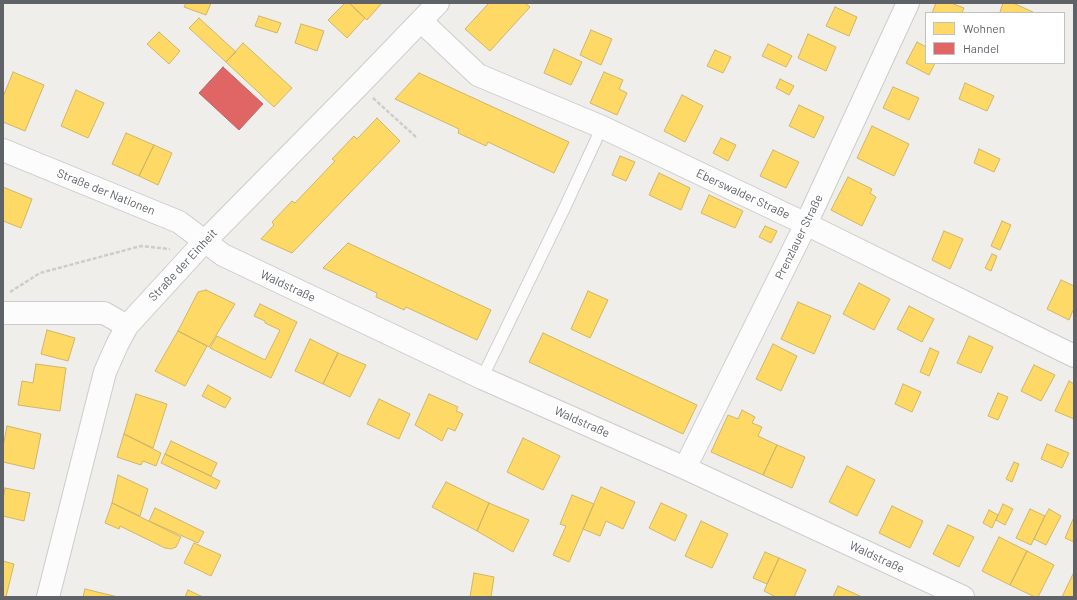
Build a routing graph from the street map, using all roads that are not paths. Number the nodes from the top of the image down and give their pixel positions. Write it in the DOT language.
graph roads {
  1 [pos="438,3"];
  2 [pos="908,3"];
  3 [pos="421,21"];
  4 [pos="602,127"];
  5 [pos="3,150"];
  6 [pos="806,224"];
  7 [pos="205,241"];
  8 [pos="3,313"];
  9 [pos="127,326"];
  10 [pos="1074,356"];
  11 [pos="482,378"];
  12 [pos="685,468"];
  13 [pos="48,597"];
  14 [pos="963,597"];
  1 -- 3 [label="street, Straße der Einheit"];
  2 -- 6 [label="street, Prenzlauer Straße"];
  3 -- 4 [label="street, Eberswalder Straße"];
  3 -- 7 [label="street, Straße der Einheit"];
  4 -- 6 [label="street, Eberswalder Straße"];
  4 -- 11 [label="lane"];
  5 -- 7 [label="street, Straße der Nationen"];
  6 -- 10 [label="street, Eberswalder Straße"];
  6 -- 12 [label="street, Prenzlauer Straße"];
  7 -- 9 [label="street, Straße der Einheit"];
  7 -- 11 [label="street, Waldstraße"];
  8 -- 9 [label="street"];
  9 -- 13 [label="street, Straße der Einheit"];
  11 -- 12 [label="street, Waldstraße"];
  12 -- 14 [label="street, Waldstraße"];
}
